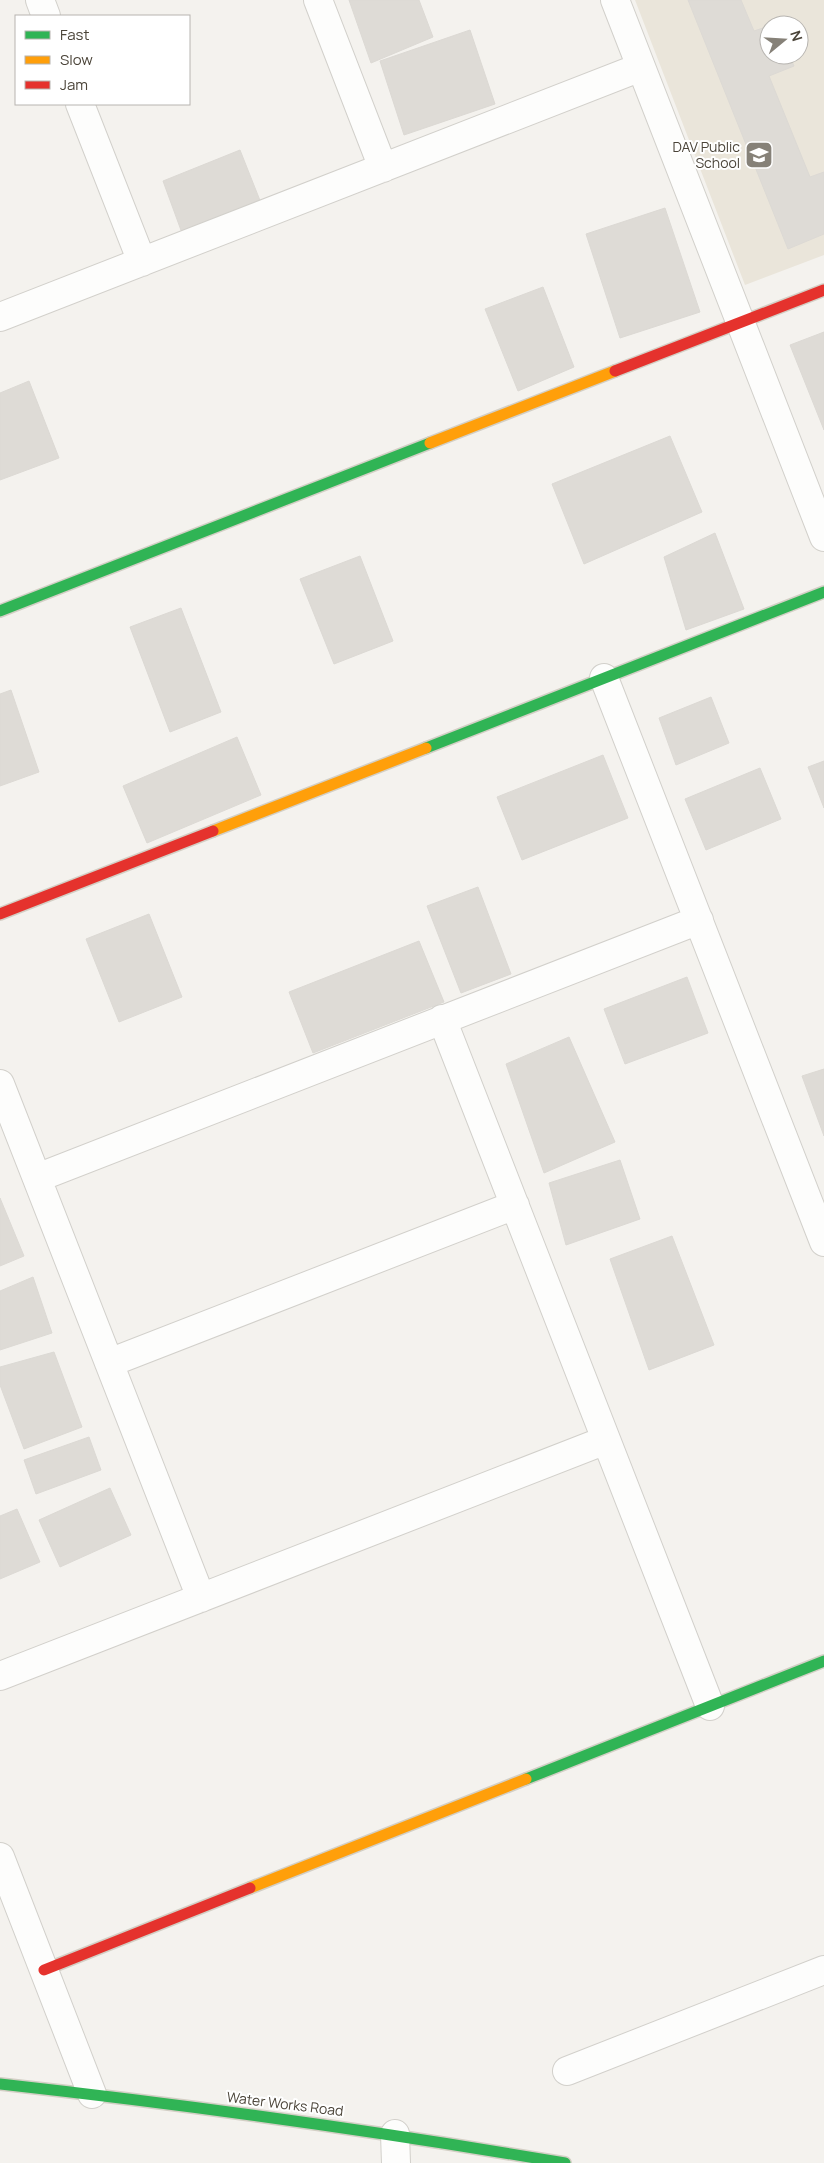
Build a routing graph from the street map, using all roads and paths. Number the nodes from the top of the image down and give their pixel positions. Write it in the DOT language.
graph roads {
  1 [pos="40,0"];
  2 [pos="318,0"];
  3 [pos="615,0"];
  4 [pos="46,15"];
  5 [pos="641,67"];
  6 [pos="80,105"];
  7 [pos="383,168"];
  8 [pos="142,262"];
  9 [pos="824,290"];
  10 [pos="0,318"];
  11 [pos="740,322"];
  12 [pos="824,537"];
  13 [pos="824,592"];
  14 [pos="0,611"];
  15 [pos="604,678"];
  16 [pos="0,914"];
  17 [pos="698,920"];
  18 [pos="442,1020"];
  19 [pos="0,1084"];
  20 [pos="36,1178"];
  21 [pos="515,1204"];
  22 [pos="824,1242"];
  23 [pos="109,1363"];
  24 [pos="606,1440"];
  25 [pos="201,1598"];
  26 [pos="824,1661"];
  27 [pos="0,1676"];
  28 [pos="710,1706"];
  29 [pos="0,1857"];
  30 [pos="44,1970"];
  31 [pos="824,1970"];
  32 [pos="567,2071"];
  33 [pos="0,2084"];
  34 [pos="92,2094"];
  35 [pos="395,2134"];
  36 [pos="396,2163"];
  37 [pos="565,2163"];
  1 -- 4 [label="street"];
  2 -- 7 [label="street"];
  3 -- 5 [label="street"];
  5 -- 7 [label="street"];
  5 -- 11 [label="street"];
  6 -- 8 [label="street"];
  7 -- 8 [label="street"];
  8 -- 10 [label="street"];
  9 -- 11 [label="street"];
  11 -- 12 [label="street"];
  11 -- 14 [label="street"];
  13 -- 15 [label="street"];
  15 -- 16 [label="street"];
  15 -- 17 [label="street"];
  17 -- 18 [label="street"];
  17 -- 22 [label="street"];
  18 -- 20 [label="street"];
  18 -- 21 [label="street"];
  19 -- 20 [label="street"];
  20 -- 23 [label="street"];
  21 -- 23 [label="street"];
  21 -- 24 [label="street"];
  23 -- 25 [label="street"];
  24 -- 25 [label="street"];
  24 -- 28 [label="street"];
  25 -- 27 [label="street"];
  26 -- 28 [label="street"];
  28 -- 30 [label="street"];
  29 -- 30 [label="street"];
  30 -- 34 [label="street"];
  31 -- 32 [label="street"];
  33 -- 34 [label="street, Water Works Road"];
  34 -- 35 [label="street, Water Works Road"];
  35 -- 36 [label="street"];
  35 -- 37 [label="street, Water Works Road"];
}
